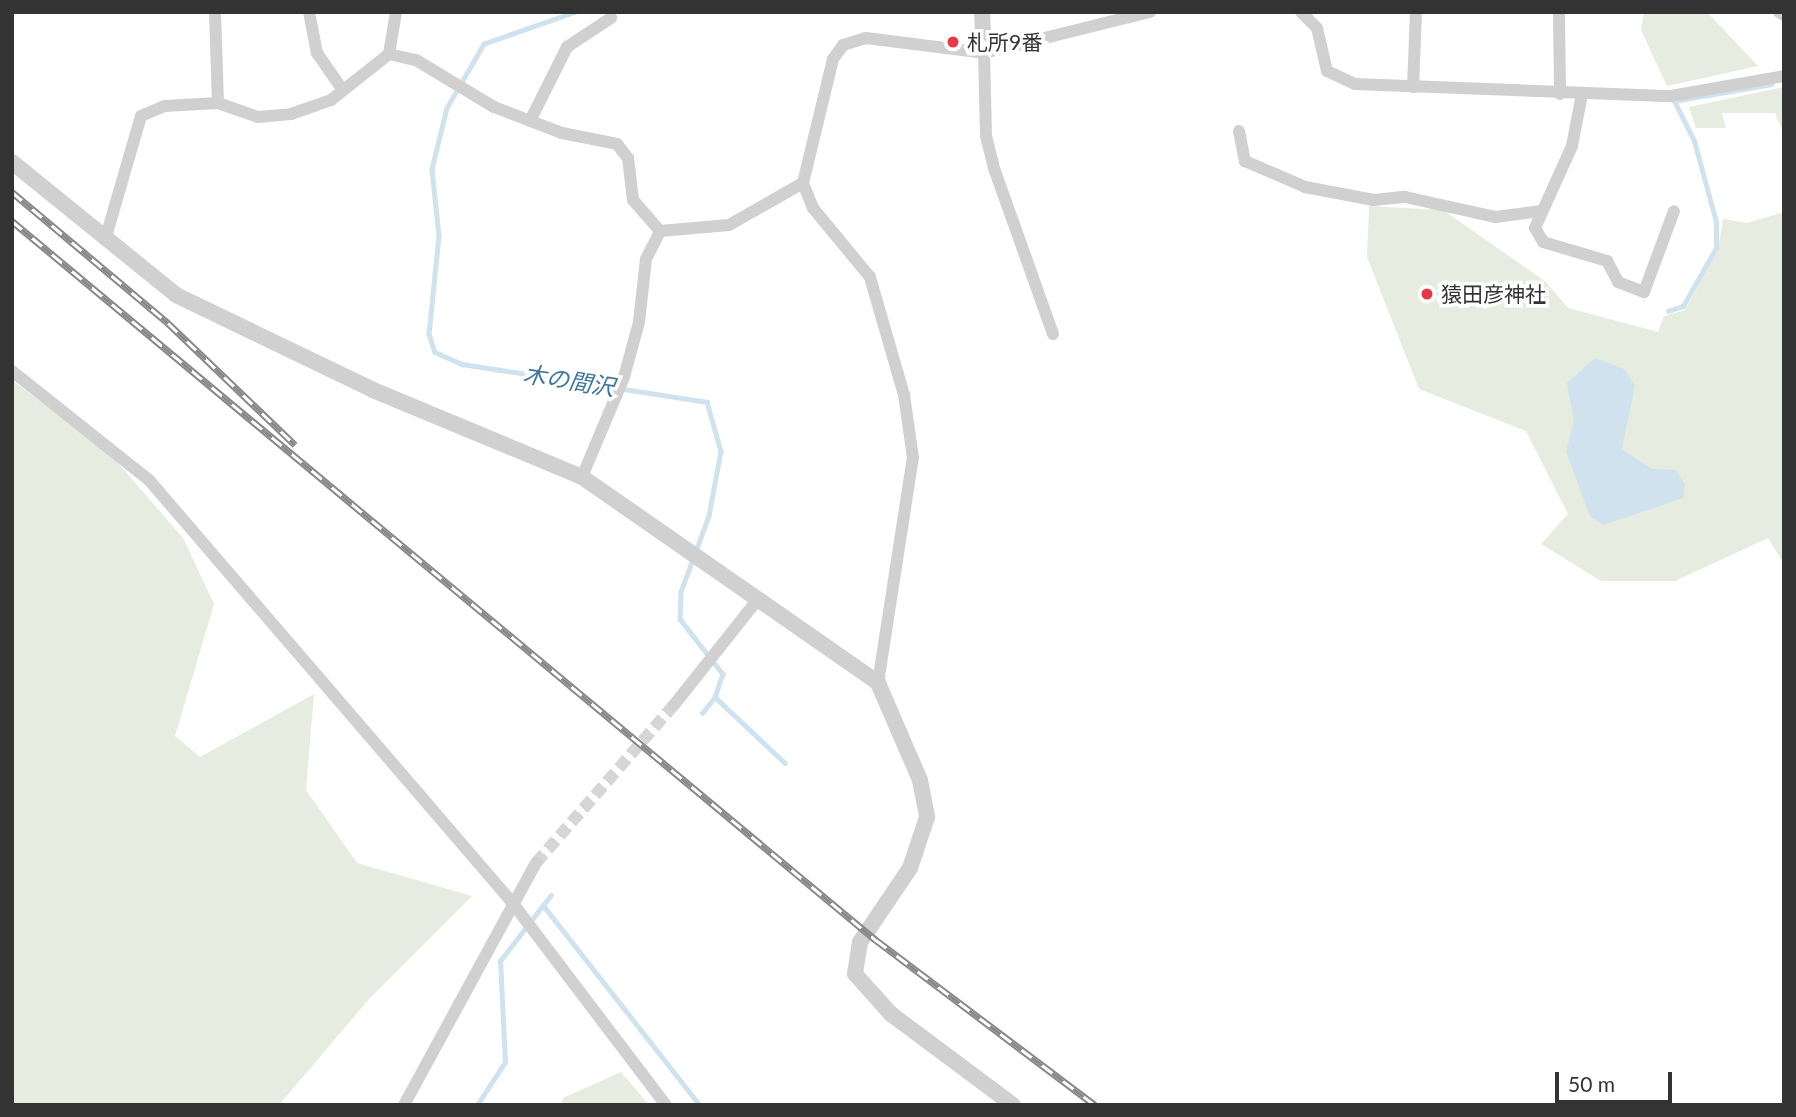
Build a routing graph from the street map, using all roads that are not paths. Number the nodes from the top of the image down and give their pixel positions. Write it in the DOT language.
graph roads {
  1 [pos="215,12"];
  2 [pos="309,12"];
  3 [pos="396,12"];
  4 [pos="982,12"];
  5 [pos="1150,12"];
  6 [pos="1301,12"];
  7 [pos="1416,12"];
  8 [pos="1559,12"];
  9 [pos="1779,12"];
  10 [pos="1784,15"];
  11 [pos="611,18"];
  12 [pos="984,53"];
  13 [pos="389,54"];
  14 [pos="1784,76"];
  15 [pos="1413,87"];
  16 [pos="342,89"];
  17 [pos="1560,94"];
  18 [pos="1582,94"];
  19 [pos="218,103"];
  20 [pos="530,121"];
  21 [pos="1239,131"];
  22 [pos="12,162"];
  23 [pos="803,183"];
  24 [pos="1542,211"];
  25 [pos="1674,211"];
  26 [pos="660,231"];
  27 [pos="106,240"];
  28 [pos="1053,334"];
  29 [pos="12,371"];
  30 [pos="582,477"];
  31 [pos="758,599"];
  32 [pos="878,683"];
  33 [pos="674,705"];
  34 [pos="536,863"];
  35 [pos="511,901"];
  36 [pos="404,1105"];
  37 [pos="666,1105"];
  38 [pos="1013,1105"];
  1 -- 19 [label="street"];
  2 -- 16 [label="street"];
  3 -- 13 [label="street"];
  4 -- 12 [label="street"];
  5 -- 12 [label="street"];
  6 -- 15 [label="street"];
  7 -- 15 [label="street"];
  8 -- 17 [label="street"];
  9 -- 10 [label="street"];
  11 -- 20 [label="street"];
  12 -- 23 [label="street"];
  12 -- 28 [label="street"];
  13 -- 16 [label="street"];
  13 -- 20 [label="street"];
  14 -- 18 [label="street"];
  15 -- 17 [label="street"];
  16 -- 19 [label="street"];
  17 -- 18 [label="street"];
  18 -- 24 [label="street"];
  19 -- 27 [label="street"];
  20 -- 26 [label="street"];
  21 -- 24 [label="street"];
  22 -- 27 [label="street"];
  23 -- 26 [label="street"];
  23 -- 32 [label="street"];
  24 -- 25 [label="street"];
  26 -- 30 [label="street"];
  27 -- 30 [label="street"];
  29 -- 35 [label="street"];
  30 -- 31 [label="street"];
  31 -- 32 [label="street"];
  31 -- 33 [label="street"];
  32 -- 38 [label="street"];
  34 -- 35 [label="street"];
  35 -- 36 [label="street"];
  35 -- 37 [label="street"];
}
